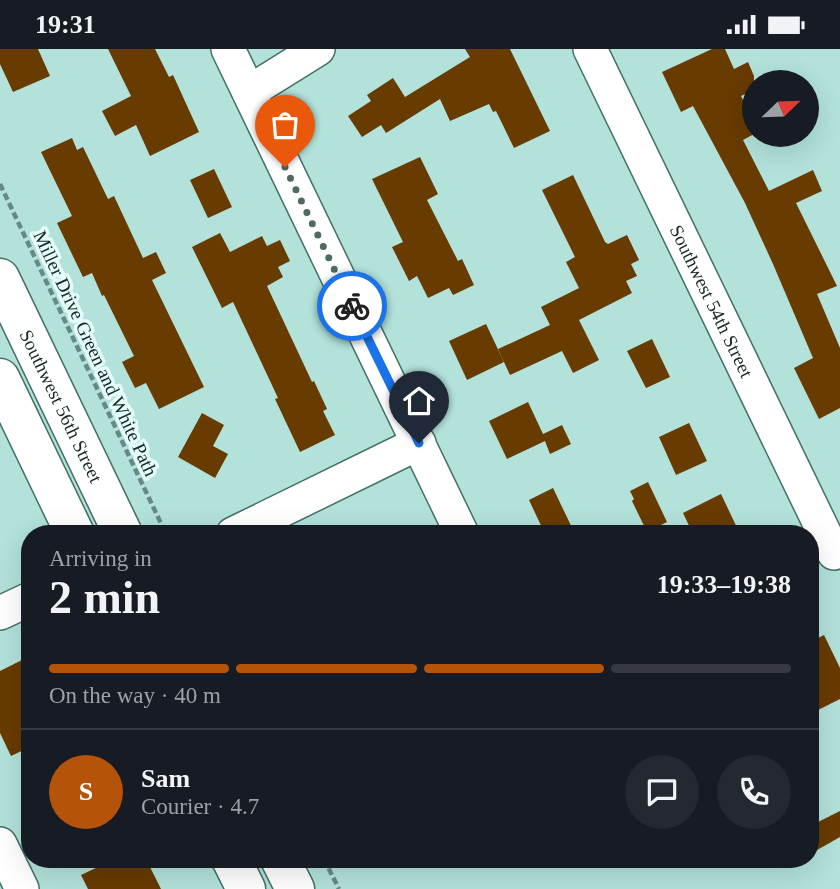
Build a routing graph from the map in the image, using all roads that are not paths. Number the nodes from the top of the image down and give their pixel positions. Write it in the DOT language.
graph roads {
  1 [pos="228,49"];
  2 [pos="318,49"];
  3 [pos="590,49"];
  4 [pos="248,92"];
  5 [pos="0,278"];
  6 [pos="0,378"];
  7 [pos="419,443"];
  8 [pos="71,525"];
  9 [pos="119,525"];
  10 [pos="251,525"];
  11 [pos="458,525"];
  12 [pos="813,525"];
  13 [pos="819,537"];
  14 [pos="828,556"];
  15 [pos="21,603"];
  16 [pos="0,613"];
  17 [pos="0,844"];
  18 [pos="236,868"];
  19 [pos="284,868"];
  20 [pos="22,889"];
  21 [pos="246,889"];
  22 [pos="295,889"];
  1 -- 4 [label="street"];
  2 -- 4 [label="street"];
  3 -- 12 [label="street, Southwest 54th Street"];
  4 -- 7 [label="street"];
  5 -- 9 [label="main road, Southwest 56th Street"];
  6 -- 8 [label="main road"];
  7 -- 10 [label="street"];
  7 -- 11 [label="street"];
  13 -- 14 [label="street, Southwest 54th Street"];
  15 -- 16 [label="street"];
  17 -- 20 [label="street"];
  18 -- 21 [label="main road"];
  19 -- 22 [label="main road"];
}
